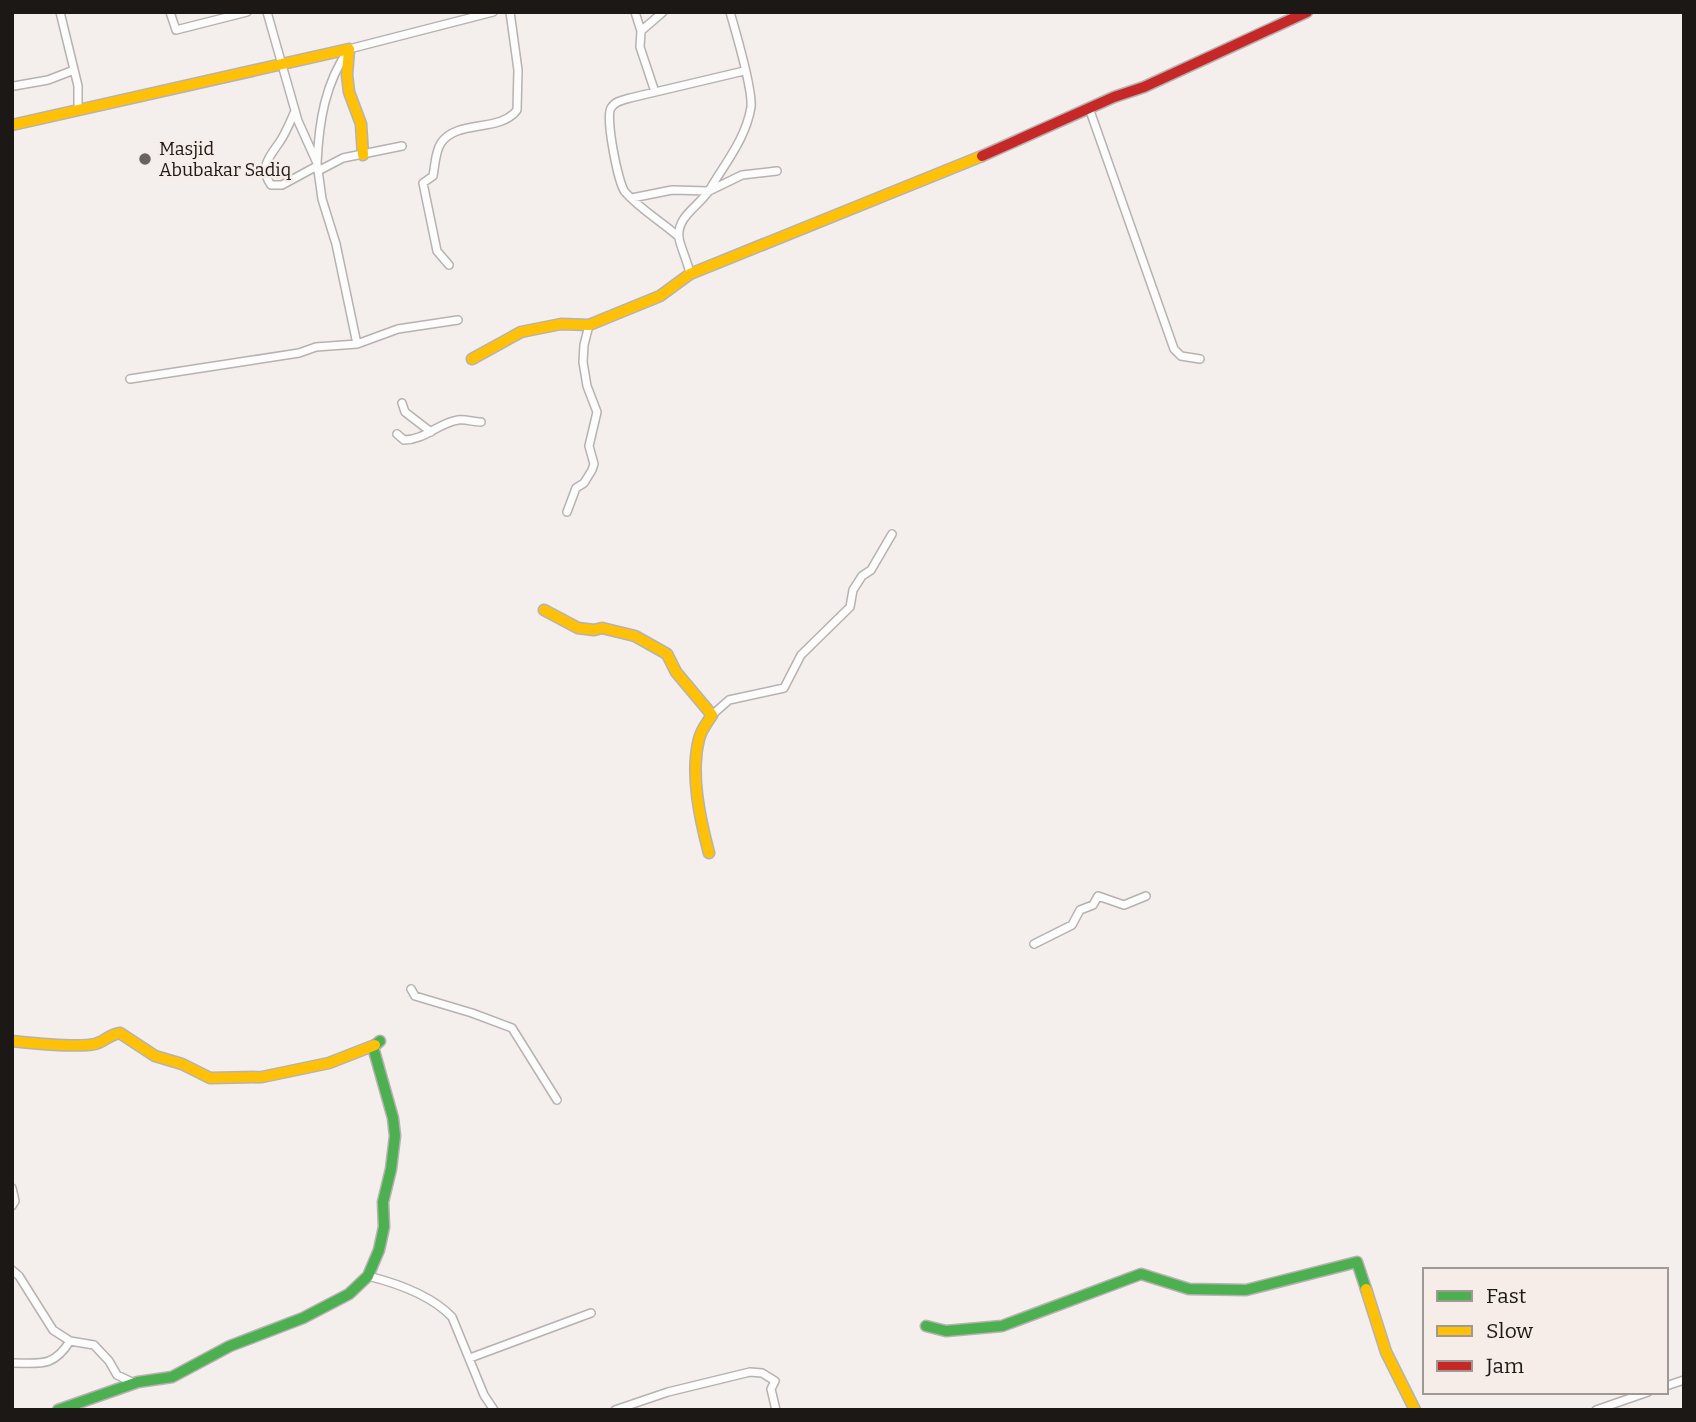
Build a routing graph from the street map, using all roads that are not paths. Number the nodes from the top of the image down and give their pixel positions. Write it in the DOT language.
graph roads {
  1 [pos="60,12"];
  2 [pos="170,12"];
  3 [pos="247,12"];
  4 [pos="267,12"];
  5 [pos="493,12"];
  6 [pos="510,12"];
  7 [pos="635,12"];
  8 [pos="663,12"];
  9 [pos="730,12"];
  10 [pos="1307,12"];
  11 [pos="641,30"];
  12 [pos="349,49"];
  13 [pos="282,64"];
  14 [pos="74,70"];
  15 [pos="744,71"];
  16 [pos="15,86"];
  17 [pos="655,92"];
  18 [pos="1089,108"];
  19 [pos="296,110"];
  20 [pos="78,111"];
  21 [pos="12,125"];
  22 [pos="402,146"];
  23 [pos="363,155"];
  24 [pos="317,167"];
  25 [pos="777,171"];
  26 [pos="709,191"];
  27 [pos="632,198"];
  28 [pos="679,237"];
  29 [pos="449,265"];
  30 [pos="690,274"];
  31 [pos="458,320"];
  32 [pos="589,325"];
  33 [pos="357,344"];
  34 [pos="472,359"];
  35 [pos="1200,359"];
  36 [pos="130,379"];
  37 [pos="402,403"];
  38 [pos="481,422"];
  39 [pos="430,432"];
  40 [pos="397,434"];
  41 [pos="566,512"];
  42 [pos="892,534"];
  43 [pos="544,610"];
  44 [pos="712,715"];
  45 [pos="709,853"];
  46 [pos="1146,897"];
  47 [pos="1034,944"];
  48 [pos="411,989"];
  49 [pos="12,1041"];
  50 [pos="557,1100"];
  51 [pos="12,1188"];
  52 [pos="12,1206"];
  53 [pos="12,1270"];
  54 [pos="368,1276"];
  55 [pos="591,1313"];
  56 [pos="926,1326"];
  57 [pos="70,1341"];
  58 [pos="470,1357"];
  59 [pos="12,1363"];
  60 [pos="134,1383"];
  61 [pos="1642,1394"];
  62 [pos="58,1410"];
  63 [pos="494,1410"];
  64 [pos="615,1410"];
  65 [pos="776,1410"];
  66 [pos="1415,1410"];
  67 [pos="1596,1410"];
  1 -- 14 [label="street"];
  2 -- 3 [label="street"];
  4 -- 13 [label="street"];
  5 -- 12 [label="street"];
  6 -- 29 [label="street"];
  7 -- 11 [label="street"];
  8 -- 11 [label="street"];
  9 -- 15 [label="street"];
  10 -- 18 [label="street"];
  11 -- 17 [label="street"];
  12 -- 13 [label="street"];
  12 -- 23 [label="street"];
  12 -- 24 [label="street"];
  13 -- 19 [label="street"];
  13 -- 20 [label="street"];
  14 -- 16 [label="street"];
  14 -- 20 [label="street"];
  15 -- 17 [label="street"];
  15 -- 26 [label="street"];
  17 -- 27 [label="street"];
  18 -- 30 [label="street"];
  18 -- 35 [label="street"];
  19 -- 24 [label="street"];
  19 -- 24 [label="street"];
  20 -- 21 [label="street"];
  22 -- 23 [label="street"];
  23 -- 24 [label="street"];
  24 -- 33 [label="street"];
  25 -- 26 [label="street"];
  26 -- 27 [label="street"];
  26 -- 28 [label="street"];
  27 -- 28 [label="street"];
  28 -- 30 [label="street"];
  30 -- 32 [label="street"];
  31 -- 33 [label="street"];
  32 -- 34 [label="street"];
  32 -- 41 [label="street"];
  33 -- 36 [label="street"];
  37 -- 39 [label="street"];
  38 -- 39 [label="street"];
  39 -- 40 [label="street"];
  42 -- 44 [label="street"];
  43 -- 44 [label="street"];
  44 -- 45 [label="street"];
  46 -- 47 [label="street"];
  48 -- 50 [label="street"];
  49 -- 54 [label="street"];
  51 -- 52 [label="street"];
  53 -- 57 [label="street"];
  54 -- 58 [label="street"];
  54 -- 60 [label="street"];
  55 -- 58 [label="street"];
  56 -- 66 [label="street"];
  57 -- 59 [label="street"];
  57 -- 60 [label="street"];
  58 -- 63 [label="street"];
  60 -- 62 [label="street"];
  61 -- 67 [label="street"];
  64 -- 65 [label="street"];
}
